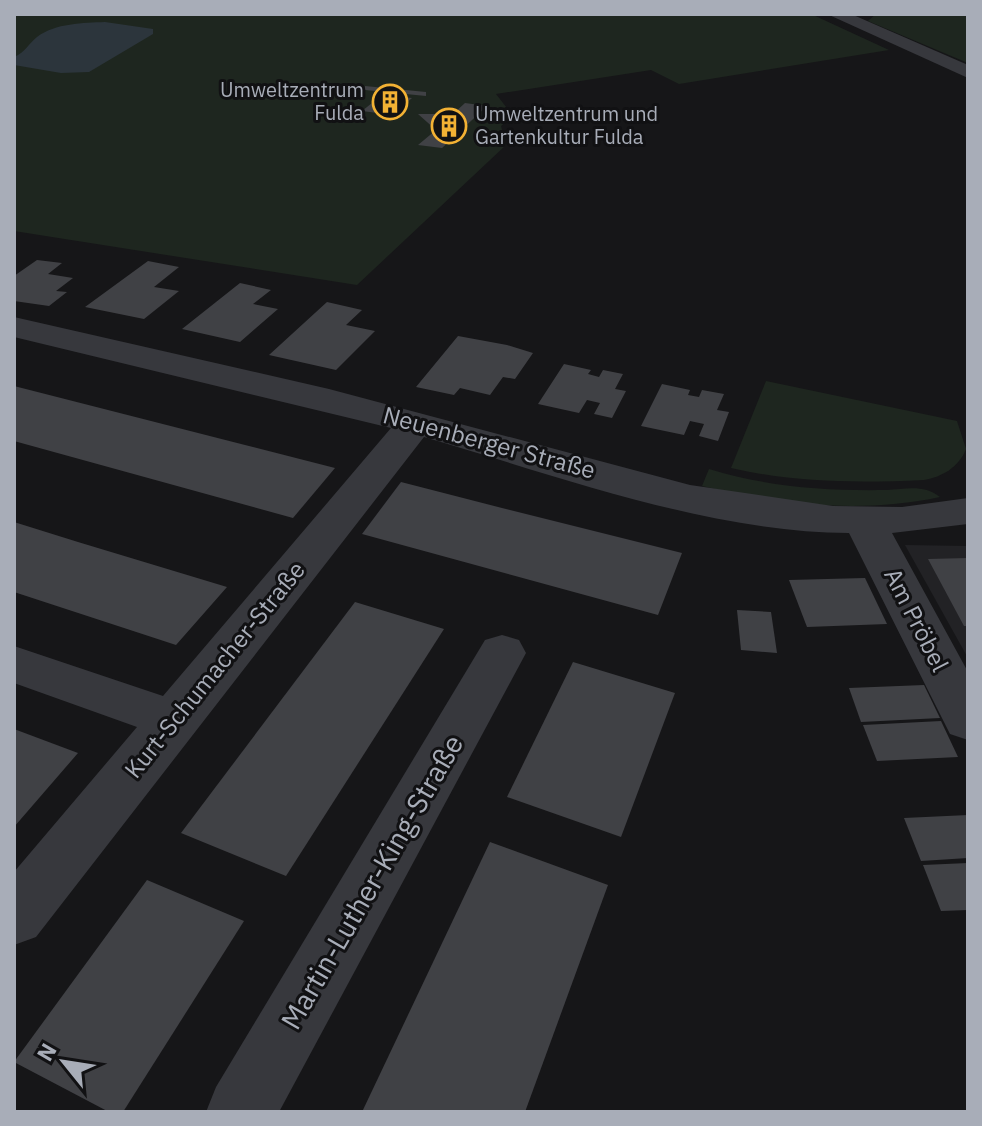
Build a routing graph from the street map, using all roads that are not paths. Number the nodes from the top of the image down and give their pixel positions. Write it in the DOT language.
graph roads {
  1 [pos="836,14"];
  2 [pos="968,72"];
  3 [pos="14,327"];
  4 [pos="415,423"];
  5 [pos="968,511"];
  6 [pos="864,521"];
  7 [pos="502,653"];
  8 [pos="14,664"];
  9 [pos="174,720"];
  10 [pos="968,720"];
  11 [pos="14,917"];
  12 [pos="241,1112"];
  1 -- 2 [label="street"];
  3 -- 4 [label="street, Neuenberger Straße"];
  4 -- 6 [label="street, Neuenberger Straße"];
  4 -- 9 [label="street, Kurt-Schumacher-Straße"];
  5 -- 6 [label="street, Neuenberger Straße"];
  6 -- 10 [label="street, Am Pröbel"];
  7 -- 12 [label="street, Martin-Luther-King-Straße"];
  8 -- 9 [label="street"];
  9 -- 11 [label="street, Kurt-Schumacher-Straße"];
}
